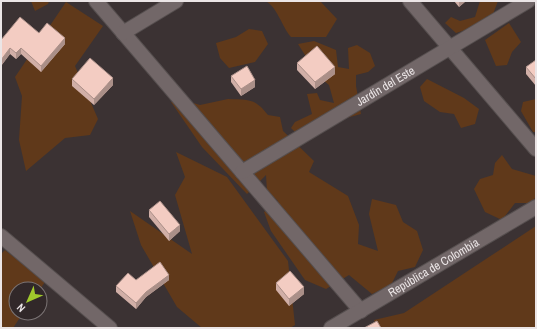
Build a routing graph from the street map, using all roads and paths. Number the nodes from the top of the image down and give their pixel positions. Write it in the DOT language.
graph roads {
  1 [pos="96,1"];
  2 [pos="176,1"];
  3 [pos="410,1"];
  4 [pos="528,1"];
  5 [pos="123,33"];
  6 [pos="450,48"];
  7 [pos="536,149"];
  8 [pos="242,172"];
  9 [pos="536,207"];
  10 [pos="1,236"];
  11 [pos="361,311"];
  12 [pos="110,328"];
  13 [pos="331,328"];
  1 -- 5 [label="street"];
  2 -- 5 [label="street"];
  3 -- 6 [label="street"];
  4 -- 6 [label="street, Jardín del Este"];
  5 -- 8 [label="street"];
  6 -- 7 [label="street"];
  6 -- 8 [label="street, Jardín del Este"];
  8 -- 11 [label="street"];
  9 -- 11 [label="street, República de Colombia"];
  10 -- 12 [label="street"];
  11 -- 13 [label="street, República de Colombia"];
}
